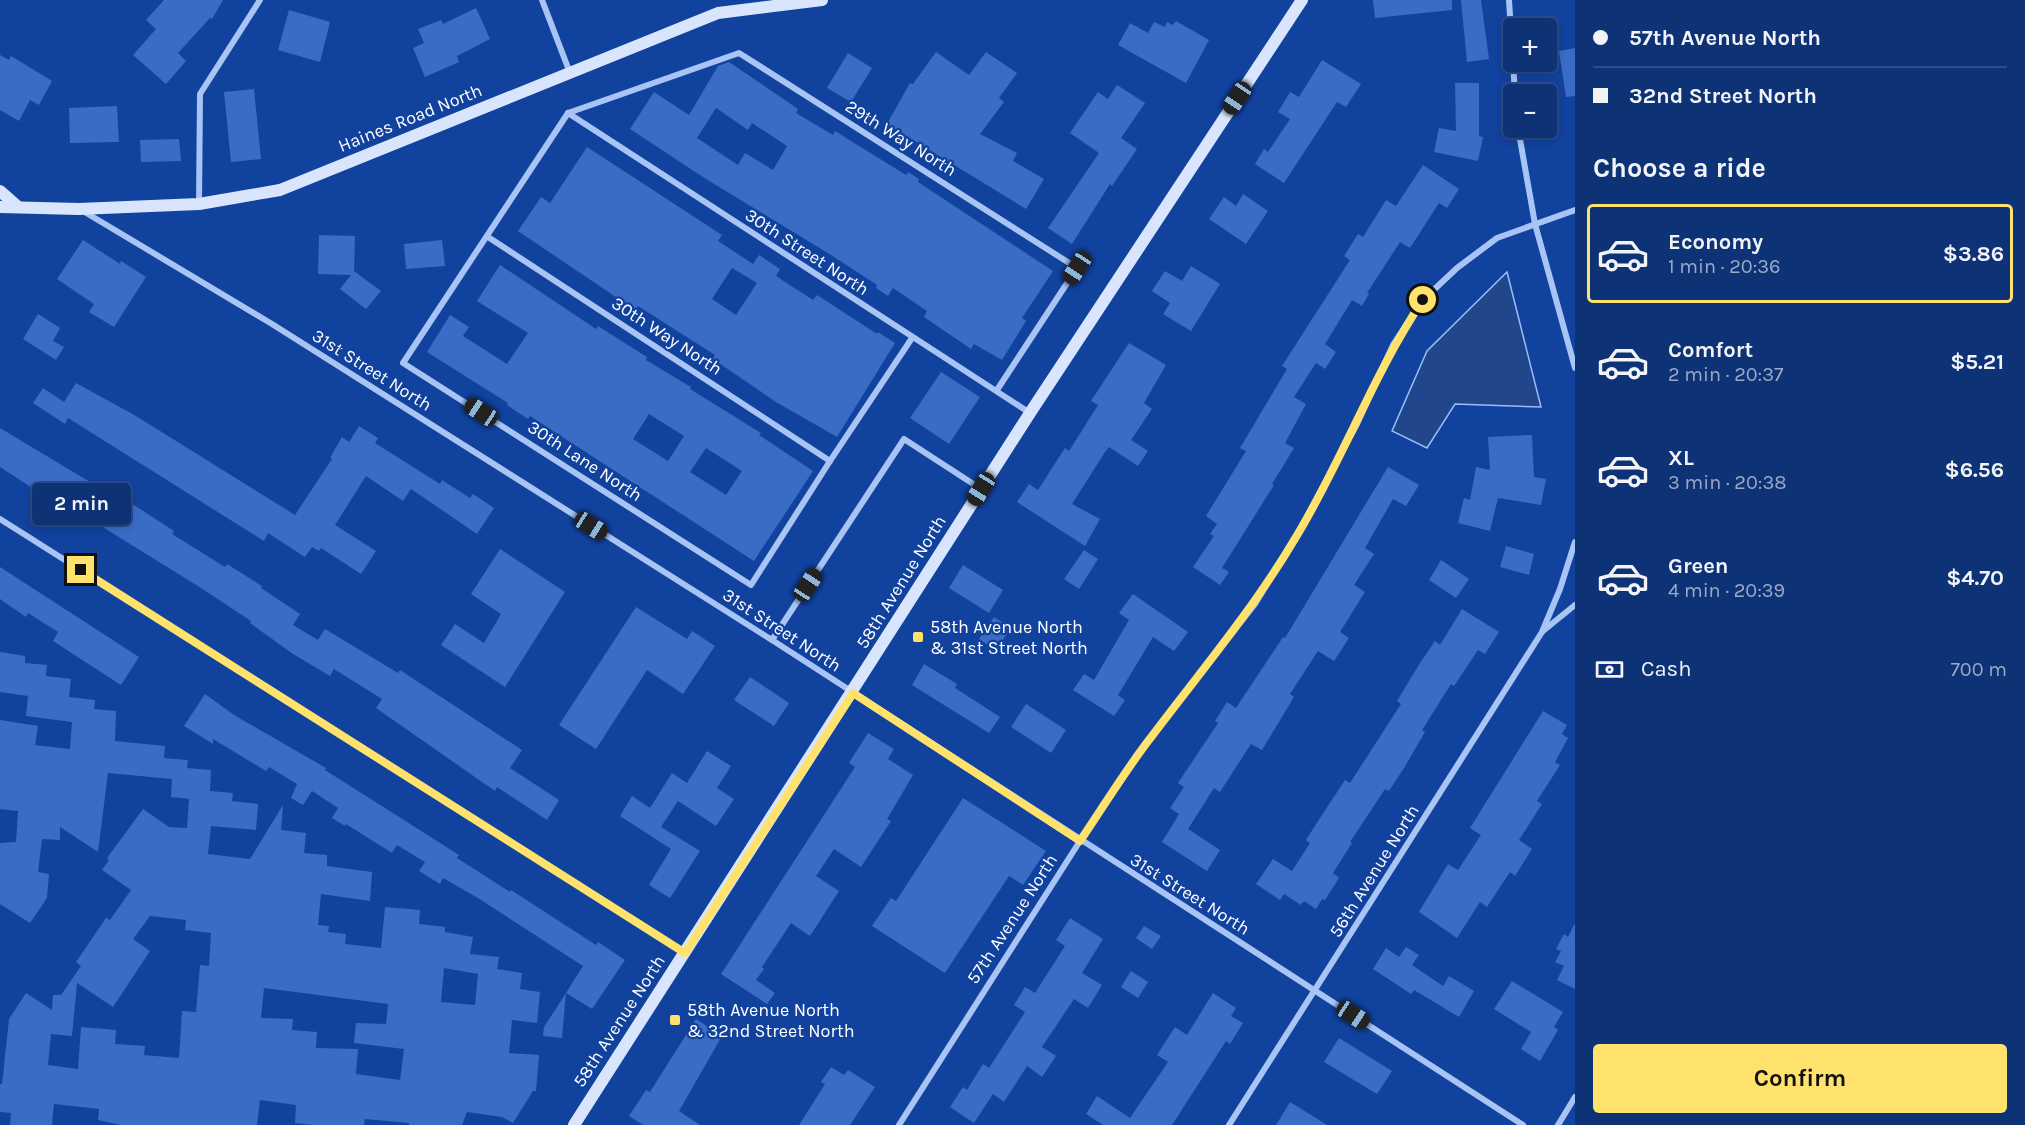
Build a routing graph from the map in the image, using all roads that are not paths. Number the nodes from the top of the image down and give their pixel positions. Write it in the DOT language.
graph roads {
  1 [pos="260,0"];
  2 [pos="542,0"];
  3 [pos="822,0"];
  4 [pos="1302,0"];
  5 [pos="1509,0"];
  6 [pos="570,73"];
  7 [pos="1514,84"];
  8 [pos="568,113"];
  9 [pos="1520,138"];
  10 [pos="0,191"];
  11 [pos="199,204"];
  12 [pos="17,206"];
  13 [pos="0,207"];
  14 [pos="80,209"];
  15 [pos="1575,210"];
  16 [pos="1535,224"];
  17 [pos="488,237"];
  18 [pos="912,338"];
  19 [pos="1575,368"];
  20 [pos="997,390"];
  21 [pos="1030,413"];
  22 [pos="830,461"];
  23 [pos="981,489"];
  24 [pos="0,519"];
  25 [pos="1575,542"];
  26 [pos="1575,605"];
  27 [pos="1542,632"];
  28 [pos="772,640"];
  29 [pos="853,693"];
  30 [pos="1080,841"];
  31 [pos="685,953"];
  32 [pos="1316,991"];
  33 [pos="1575,1097"];
  34 [pos="574,1125"];
  35 [pos="899,1125"];
  36 [pos="1229,1125"];
  37 [pos="1523,1125"];
  38 [pos="1558,1125"];
  1 -- 11 [label="street"];
  2 -- 6 [label="street"];
  3 -- 6 [label="street, Haines Road North"];
  4 -- 21 [label="street, 58th Avenue North"];
  5 -- 7 [label="street"];
  6 -- 11 [label="street, Haines Road North"];
  8 -- 17 [label="street"];
  8 -- 18 [label="street, 30th Street North"];
  8 -- 20 [label="street, 29th Way North"];
  9 -- 16 [label="street"];
  10 -- 12 [label="street"];
  11 -- 14 [label="street, Haines Road North"];
  12 -- 13 [label="street, Haines Road North"];
  12 -- 14 [label="street, Haines Road North"];
  14 -- 28 [label="street, 31st Street North"];
  15 -- 16 [label="street, 57th Avenue North"];
  16 -- 19 [label="street"];
  16 -- 30 [label="street, 57th Avenue North"];
  17 -- 22 [label="street, 30th Way North"];
  17 -- 22 [label="street, 30th Lane North"];
  18 -- 20 [label="street, 30th Street North"];
  18 -- 22 [label="street"];
  20 -- 21 [label="street, 30th Street North"];
  21 -- 23 [label="street, 58th Avenue North"];
  23 -- 28 [label="street"];
  23 -- 29 [label="street, 58th Avenue North"];
  24 -- 31 [label="street"];
  25 -- 27 [label="street"];
  26 -- 27 [label="street"];
  27 -- 32 [label="street, 56th Avenue North"];
  28 -- 29 [label="street, 31st Street North"];
  29 -- 30 [label="street, 31st Street North"];
  29 -- 31 [label="street, 58th Avenue North"];
  30 -- 32 [label="street, 31st Street North"];
  30 -- 35 [label="street, 57th Avenue North"];
  31 -- 34 [label="street, 58th Avenue North"];
  32 -- 36 [label="street, 56th Avenue North"];
  32 -- 37 [label="street, 31st Street North"];
  33 -- 38 [label="street"];
}
